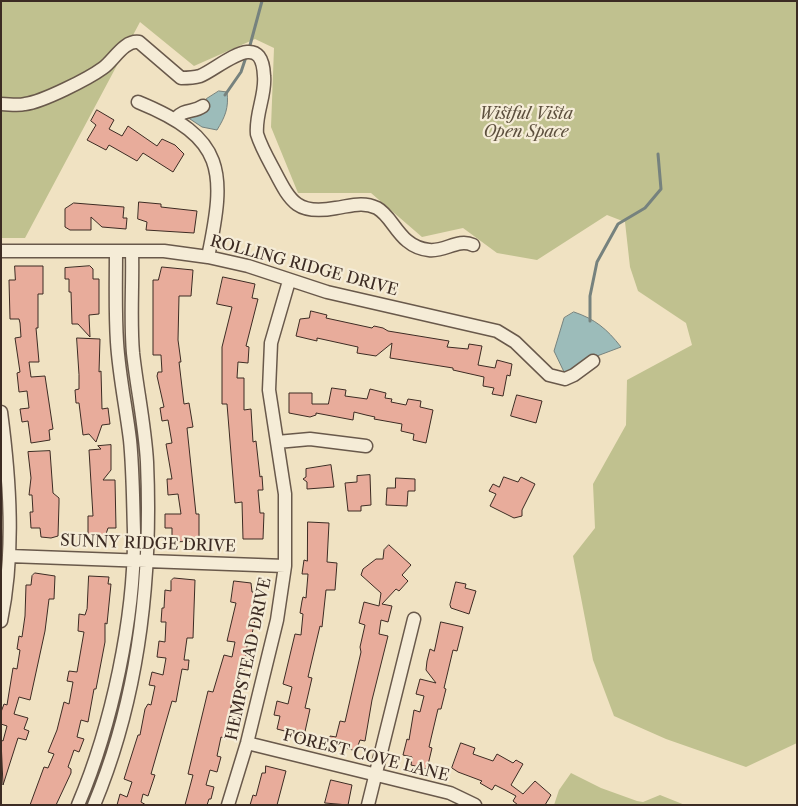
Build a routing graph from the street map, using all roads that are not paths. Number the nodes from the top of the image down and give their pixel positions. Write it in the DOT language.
graph roads {
  1 [pos="138,102"];
  2 [pos="1,104"];
  3 [pos="203,106"];
  4 [pos="175,119"];
  5 [pos="473,245"];
  6 [pos="116,251"];
  7 [pos="132,251"];
  8 [pos="1,252"];
  9 [pos="208,257"];
  10 [pos="289,281"];
  11 [pos="594,361"];
  12 [pos="139,399"];
  13 [pos="124,401"];
  14 [pos="1,412"];
  15 [pos="277,442"];
  16 [pos="366,446"];
  17 [pos="9,556"];
  18 [pos="132,560"];
  19 [pos="148,560"];
  20 [pos="285,566"];
  21 [pos="414,618"];
  22 [pos="1,621"];
  23 [pos="103,735"];
  24 [pos="116,740"];
  25 [pos="247,743"];
  26 [pos="376,775"];
  27 [pos="78,805"];
  28 [pos="94,805"];
  29 [pos="228,805"];
  30 [pos="368,805"];
  31 [pos="474,805"];
  1 -- 4 [label="street"];
  2 -- 5 [label="street"];
  3 -- 4 [label="street"];
  4 -- 9 [label="street"];
  6 -- 7 [label="street, ROLLING RIDGE DRIVE"];
  6 -- 8 [label="street, ROLLING RIDGE DRIVE"];
  6 -- 13 [label="street"];
  7 -- 9 [label="street, ROLLING RIDGE DRIVE"];
  7 -- 12 [label="street"];
  9 -- 10 [label="street, ROLLING RIDGE DRIVE"];
  10 -- 11 [label="street, ROLLING RIDGE DRIVE"];
  10 -- 15 [label="street, HEMPSTEAD DRIVE"];
  12 -- 13 [label="street"];
  12 -- 19 [label="street"];
  13 -- 18 [label="street"];
  14 -- 17 [label="street"];
  15 -- 16 [label="street"];
  15 -- 20 [label="street, HEMPSTEAD DRIVE"];
  17 -- 18 [label="street, SUNNY RIDGE DRIVE"];
  17 -- 22 [label="street"];
  18 -- 19 [label="street, SUNNY RIDGE DRIVE"];
  18 -- 23 [label="street"];
  19 -- 20 [label="street, SUNNY RIDGE DRIVE"];
  19 -- 24 [label="street"];
  20 -- 25 [label="street, HEMPSTEAD DRIVE"];
  21 -- 26 [label="street"];
  23 -- 24 [label="street"];
  23 -- 27 [label="street"];
  24 -- 28 [label="street"];
  25 -- 26 [label="street, FOREST COVE LANE"];
  25 -- 29 [label="street, HEMPSTEAD DRIVE"];
  26 -- 30 [label="street"];
  26 -- 31 [label="street, FOREST COVE LANE"];
}
